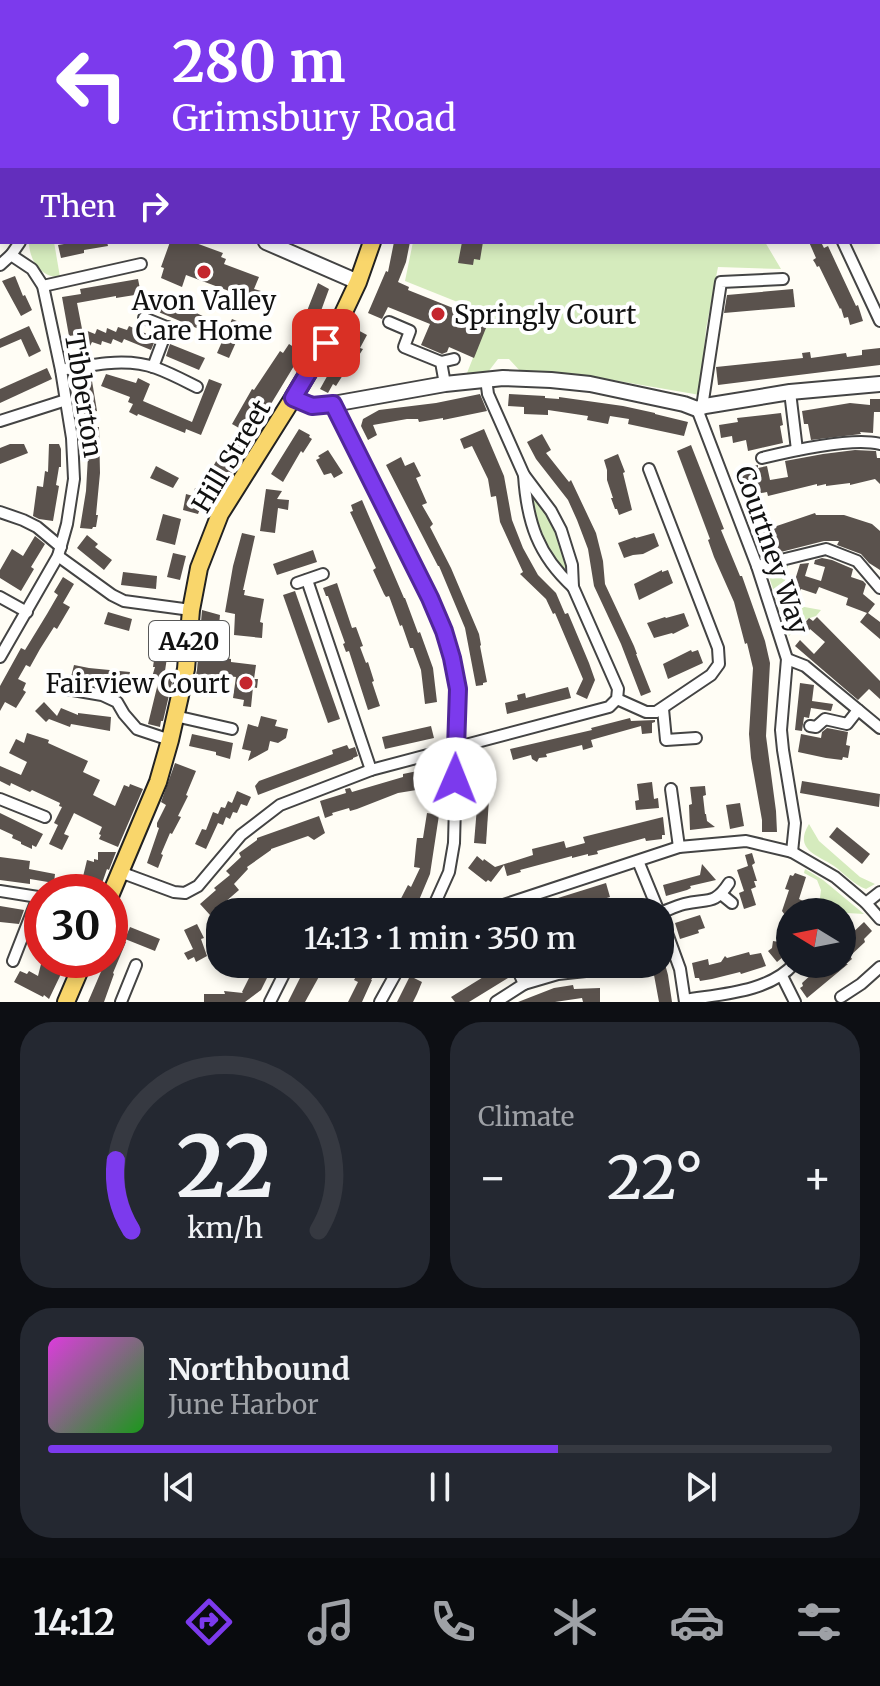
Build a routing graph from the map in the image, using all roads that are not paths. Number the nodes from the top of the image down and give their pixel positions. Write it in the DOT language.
graph roads {
  1 [pos="19,244"];
  2 [pos="271,244"];
  3 [pos="371,244"];
  4 [pos="844,244"];
  5 [pos="11,255"];
  6 [pos="141,264"];
  7 [pos="0,265"];
  8 [pos="783,279"];
  9 [pos="358,282"];
  10 [pos="43,286"];
  11 [pos="144,318"];
  12 [pos="880,321"];
  13 [pos="389,322"];
  14 [pos="168,327"];
  15 [pos="186,335"];
  16 [pos="454,359"];
  17 [pos="441,362"];
  18 [pos="153,367"];
  19 [pos="61,370"];
  20 [pos="486,379"];
  21 [pos="445,384"];
  22 [pos="880,384"];
  23 [pos="197,387"];
  24 [pos="790,392"];
  25 [pos="293,398"];
  26 [pos="66,400"];
  27 [pos="333,404"];
  28 [pos="699,408"];
  29 [pos="0,421"];
  30 [pos="880,444"];
  31 [pos="797,450"];
  32 [pos="762,458"];
  33 [pos="649,469"];
  34 [pos="524,475"];
  35 [pos="0,512"];
  36 [pos="60,552"];
  37 [pos="757,566"];
  38 [pos="323,574"];
  39 [pos="573,587"];
  40 [pos="880,588"];
  41 [pos="0,597"];
  42 [pos="191,610"];
  43 [pos="27,612"];
  44 [pos="0,657"];
  45 [pos="787,659"];
  46 [pos="67,689"];
  47 [pos="617,699"];
  48 [pos="663,709"];
  49 [pos="858,710"];
  50 [pos="175,716"];
  51 [pos="810,726"];
  52 [pos="880,728"];
  53 [pos="232,729"];
  54 [pos="696,738"];
  55 [pos="170,740"];
  56 [pos="456,748"];
  57 [pos="371,770"];
  58 [pos="671,789"];
  59 [pos="0,799"];
  60 [pos="45,817"];
  61 [pos="679,847"];
  62 [pos="792,852"];
  63 [pos="638,861"];
  64 [pos="120,872"];
  65 [pos="729,883"];
  66 [pos="0,891"];
  67 [pos="880,892"];
  68 [pos="721,894"];
  69 [pos="438,898"];
  70 [pos="528,898"];
  71 [pos="654,898"];
  72 [pos="732,903"];
  73 [pos="866,903"];
  74 [pos="674,908"];
  75 [pos="880,919"];
  76 [pos="674,952"];
  77 [pos="13,961"];
  78 [pos="136,965"];
  79 [pos="880,967"];
  80 [pos="76,978"];
  81 [pos="282,978"];
  82 [pos="393,978"];
  83 [pos="521,978"];
  84 [pos="544,978"];
  85 [pos="776,978"];
  86 [pos="783,978"];
  87 [pos="524,984"];
  88 [pos="841,997"];
  89 [pos="685,1001"];
  90 [pos="66,1002"];
  91 [pos="121,1002"];
  92 [pos="270,1002"];
  93 [pos="380,1002"];
  94 [pos="496,1002"];
  95 [pos="795,1002"];
  1 -- 5 [label="street"];
  2 -- 9 [label="street"];
  3 -- 9 [label="main road, A420"];
  4 -- 12 [label="street"];
  5 -- 7 [label="street"];
  5 -- 10 [label="street"];
  6 -- 10 [label="street"];
  8 -- 28 [label="street"];
  9 -- 25 [label="main road, Hill Street / A420"];
  10 -- 19 [label="street, Tibberton"];
  11 -- 14 [label="street"];
  13 -- 17 [label="street"];
  14 -- 15 [label="street"];
  14 -- 18 [label="street"];
  16 -- 17 [label="street"];
  17 -- 21 [label="street"];
  18 -- 19 [label="street"];
  18 -- 23 [label="street"];
  19 -- 26 [label="street, Tibberton"];
  20 -- 21 [label="street"];
  20 -- 28 [label="street"];
  20 -- 34 [label="street"];
  21 -- 27 [label="street"];
  22 -- 24 [label="street"];
  24 -- 28 [label="street"];
  24 -- 31 [label="street"];
  25 -- 27 [label="street"];
  25 -- 42 [label="main road, Hill Street / A420"];
  26 -- 29 [label="street"];
  26 -- 36 [label="street, Tibberton"];
  27 -- 56 [label="street"];
  28 -- 37 [label="street, Courtney Way"];
  30 -- 31 [label="street"];
  31 -- 32 [label="street"];
  33 -- 48 [label="street"];
  34 -- 39 [label="street"];
  34 -- 39 [label="street"];
  35 -- 36 [label="street"];
  36 -- 42 [label="street"];
  36 -- 43 [label="street, Tibberton"];
  37 -- 40 [label="street"];
  37 -- 45 [label="street, Courtney Way"];
  38 -- 57 [label="street"];
  39 -- 47 [label="street"];
  41 -- 43 [label="street"];
  42 -- 50 [label="main road, Hill Street / A420"];
  43 -- 44 [label="street, Tibberton"];
  45 -- 49 [label="street"];
  45 -- 62 [label="street, Courtney Way"];
  46 -- 55 [label="street"];
  47 -- 48 [label="street"];
  47 -- 56 [label="street"];
  48 -- 54 [label="street"];
  49 -- 51 [label="street"];
  49 -- 52 [label="street"];
  50 -- 53 [label="street"];
  50 -- 55 [label="main road, Hill Street / A420"];
  55 -- 64 [label="main road, Hill Street / A420"];
  56 -- 57 [label="street"];
  56 -- 69 [label="street"];
  57 -- 64 [label="street"];
  58 -- 61 [label="street"];
  59 -- 60 [label="street"];
  61 -- 62 [label="street"];
  61 -- 63 [label="street"];
  62 -- 73 [label="street"];
  63 -- 70 [label="street"];
  63 -- 71 [label="street"];
  65 -- 68 [label="street"];
  66 -- 77 [label="street"];
  67 -- 73 [label="street"];
  68 -- 72 [label="street"];
  68 -- 74 [label="street"];
  73 -- 75 [label="street"];
  76 -- 89 [label="street"];
  78 -- 91 [label="street"];
  79 -- 88 [label="street"];
  80 -- 90 [label="main road"];
  81 -- 92 [label="street"];
  82 -- 93 [label="street"];
  83 -- 87 [label="street"];
  84 -- 87 [label="street"];
  85 -- 89 [label="street"];
  86 -- 95 [label="street"];
  87 -- 94 [label="street"];
}
